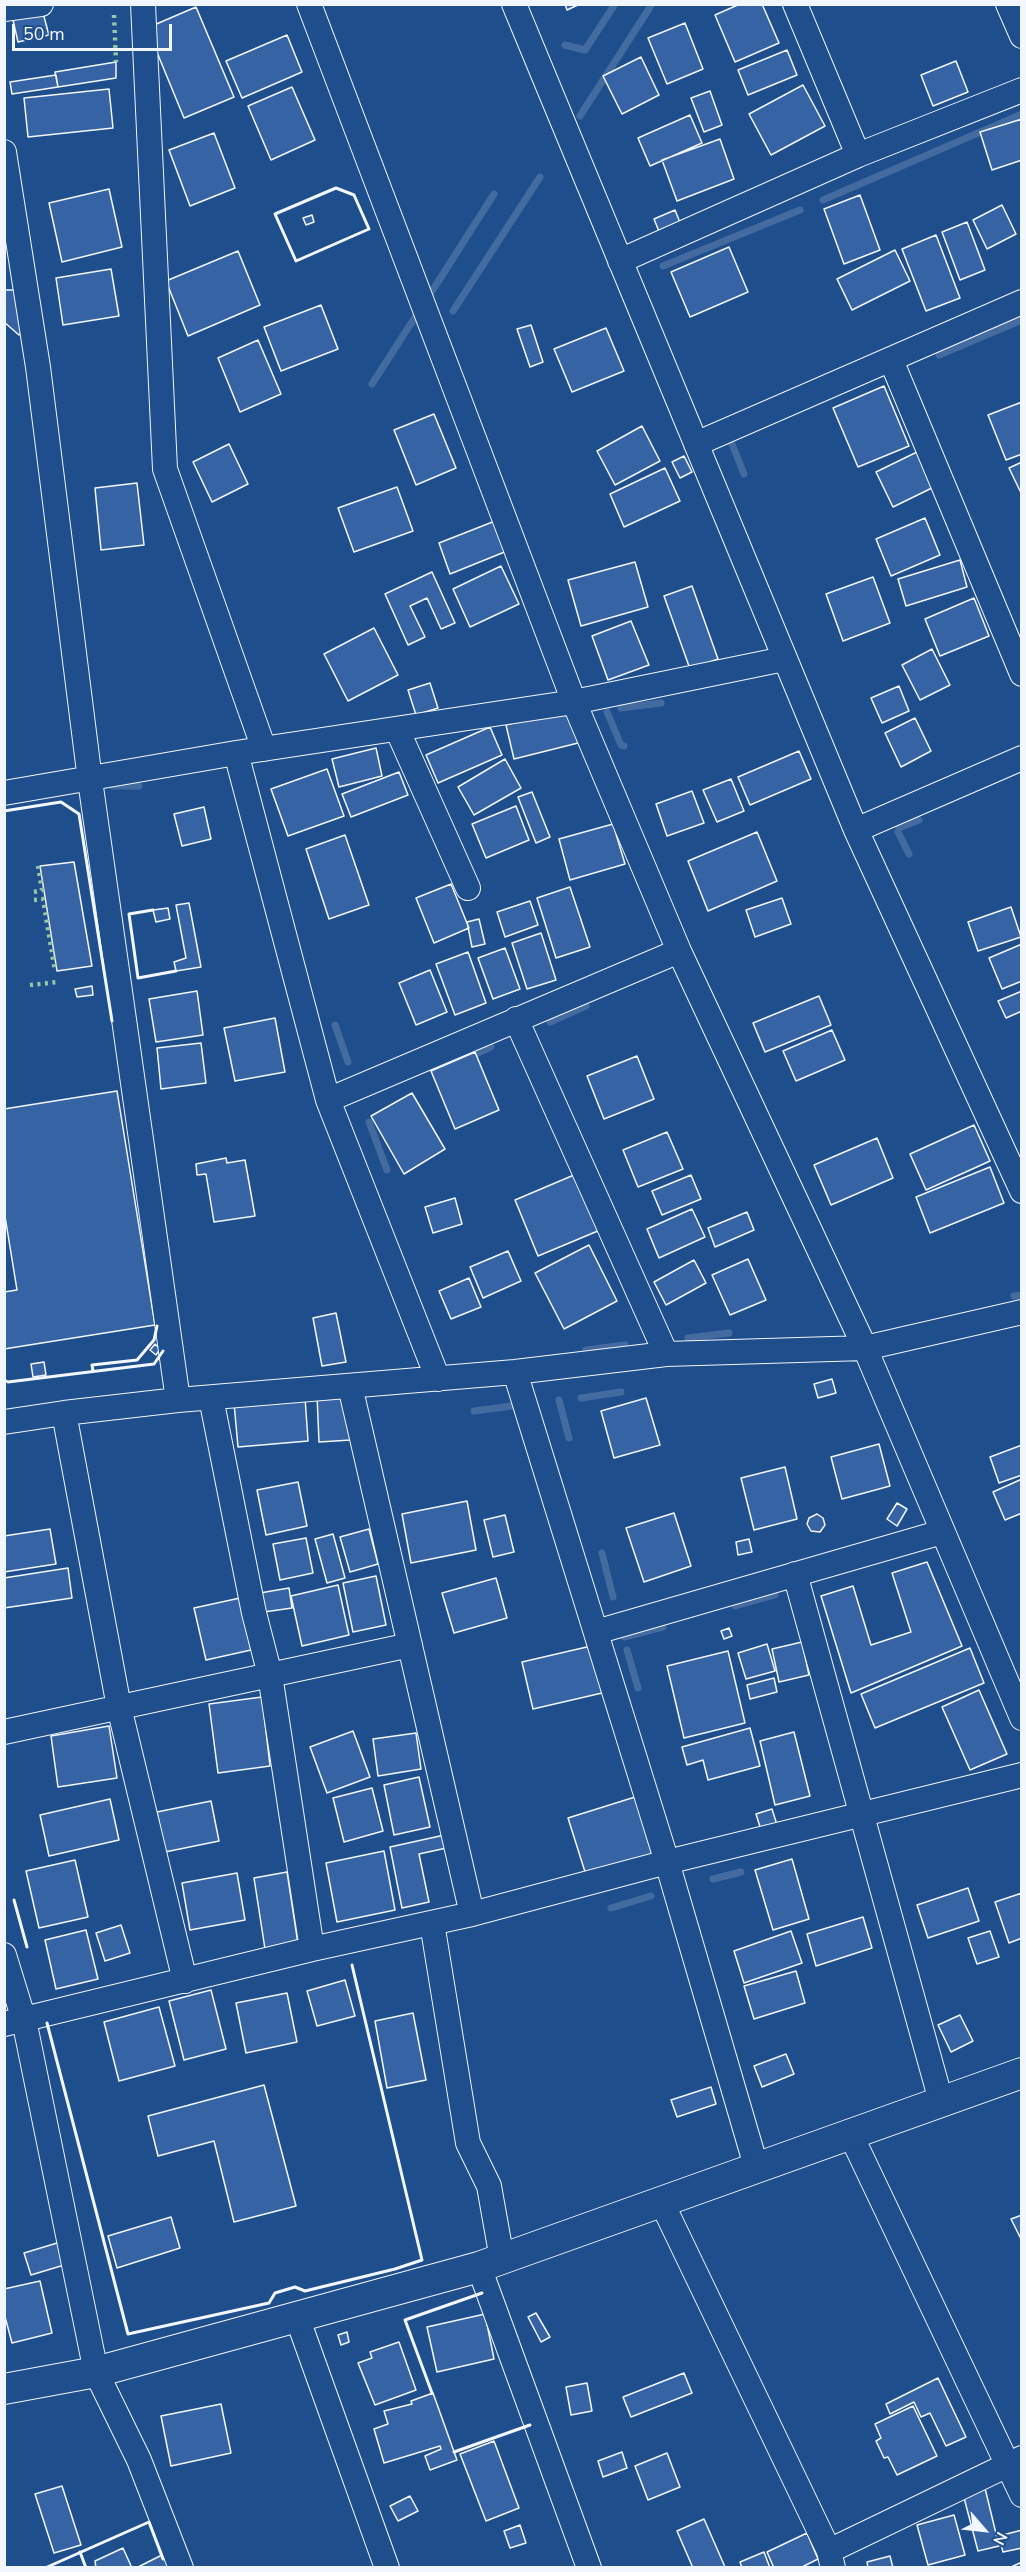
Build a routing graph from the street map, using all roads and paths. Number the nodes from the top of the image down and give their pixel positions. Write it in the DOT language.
graph roads {
  1 [pos="41,4"];
  2 [pos="142,4"];
  3 [pos="309,4"];
  4 [pos="514,4"];
  5 [pos="795,4"];
  6 [pos="1008,4"];
  7 [pos="4,9"];
  8 [pos="1022,36"];
  9 [pos="1022,90"];
  10 [pos="4,152"];
  11 [pos="858,155"];
  12 [pos="620,261"];
  13 [pos="1022,302"];
  14 [pos="891,360"];
  15 [pos="696,444"];
  16 [pos="784,659"];
  17 [pos="1022,674"];
  18 [pos="574,702"];
  19 [pos="397,729"];
  20 [pos="264,749"];
  21 [pos="236,753"];
  22 [pos="1022,758"];
  23 [pos="90,780"];
  24 [pos="4,793"];
  25 [pos="856,830"];
  26 [pos="468,888"];
  27 [pos="679,951"];
  28 [pos="516,1019"];
  29 [pos="328,1100"];
  30 [pos="1022,1191"];
  31 [pos="1022,1312"];
  32 [pos="865,1348"];
  33 [pos="666,1354"];
  34 [pos="515,1372"];
  35 [pos="438,1378"];
  36 [pos="350,1386"];
  37 [pos="211,1398"];
  38 [pos="178,1400"];
  39 [pos="64,1413"];
  40 [pos="4,1422"];
  41 [pos="942,1532"];
  42 [pos="795,1574"];
  43 [pos="596,1632"];
  44 [pos="410,1645"];
  45 [pos="270,1675"];
  46 [pos="119,1707"];
  47 [pos="1022,1718"];
  48 [pos="4,1732"];
  49 [pos="1022,1775"];
  50 [pos="861,1815"];
  51 [pos="667,1862"];
  52 [pos="472,1914"];
  53 [pos="432,1923"];
  54 [pos="312,1949"];
  55 [pos="4,1955"];
  56 [pos="185,1981"];
  57 [pos="14,2022"];
  58 [pos="1022,2073"];
  59 [pos="941,2101"];
  60 [pos="850,2133"];
  61 [pos="756,2166"];
  62 [pos="662,2203"];
  63 [pos="490,2263"];
  64 [pos="297,2317"];
  65 [pos="96,2372"];
  66 [pos="4,2389"];
  67 [pos="1015,2461"];
  68 [pos="1022,2495"];
  69 [pos="831,2559"];
  70 [pos="181,2568"];
  71 [pos="387,2568"];
  72 [pos="589,2568"];
  1 -- 7 [label="street"];
  2 -- 20 [label="street"];
  3 -- 18 [label="street"];
  4 -- 12 [label="street"];
  5 -- 11 [label="street"];
  6 -- 8 [label="street"];
  9 -- 11 [label="street"];
  10 -- 23 [label="street"];
  11 -- 12 [label="street"];
  12 -- 15 [label="street"];
  13 -- 14 [label="street"];
  14 -- 15 [label="street"];
  14 -- 17 [label="street"];
  15 -- 16 [label="street"];
  16 -- 18 [label="street"];
  16 -- 25 [label="street"];
  18 -- 19 [label="street"];
  18 -- 27 [label="street"];
  19 -- 20 [label="street"];
  19 -- 26 [label="street"];
  20 -- 21 [label="street"];
  21 -- 23 [label="street"];
  21 -- 29 [label="street"];
  22 -- 25 [label="street"];
  23 -- 24 [label="street"];
  23 -- 38 [label="street"];
  25 -- 30 [label="street"];
  27 -- 28 [label="street"];
  27 -- 32 [label="street"];
  28 -- 29 [label="street"];
  28 -- 33 [label="street"];
  29 -- 35 [label="street"];
  31 -- 32 [label="street"];
  32 -- 33 [label="street"];
  32 -- 41 [label="street"];
  33 -- 34 [label="street"];
  34 -- 35 [label="street"];
  34 -- 43 [label="street"];
  35 -- 36 [label="street"];
  36 -- 37 [label="street"];
  36 -- 44 [label="street"];
  37 -- 38 [label="street"];
  37 -- 45 [label="street"];
  38 -- 39 [label="street"];
  39 -- 40 [label="street"];
  39 -- 46 [label="street"];
  41 -- 42 [label="street"];
  41 -- 47 [label="street"];
  42 -- 43 [label="street"];
  42 -- 50 [label="street"];
  43 -- 51 [label="street"];
  44 -- 45 [label="street"];
  44 -- 52 [label="street"];
  45 -- 46 [label="street"];
  45 -- 54 [label="street"];
  46 -- 48 [label="street"];
  46 -- 56 [label="street"];
  49 -- 50 [label="street"];
  50 -- 51 [label="street"];
  50 -- 59 [label="street"];
  51 -- 52 [label="street"];
  51 -- 61 [label="street"];
  52 -- 53 [label="street"];
  53 -- 54 [label="street"];
  53 -- 63 [label="street"];
  54 -- 56 [label="street"];
  55 -- 57 [label="street"];
  56 -- 57 [label="street"];
  57 -- 65 [label="street"];
  58 -- 59 [label="main road"];
  59 -- 60 [label="main road"];
  60 -- 61 [label="main road"];
  60 -- 67 [label="street"];
  61 -- 62 [label="main road"];
  62 -- 63 [label="main road"];
  62 -- 69 [label="street"];
  63 -- 64 [label="main road"];
  63 -- 72 [label="street"];
  64 -- 65 [label="main road"];
  64 -- 71 [label="street"];
  65 -- 66 [label="main road"];
  65 -- 70 [label="street"];
  67 -- 68 [label="street"];
  67 -- 69 [label="street"];
}
